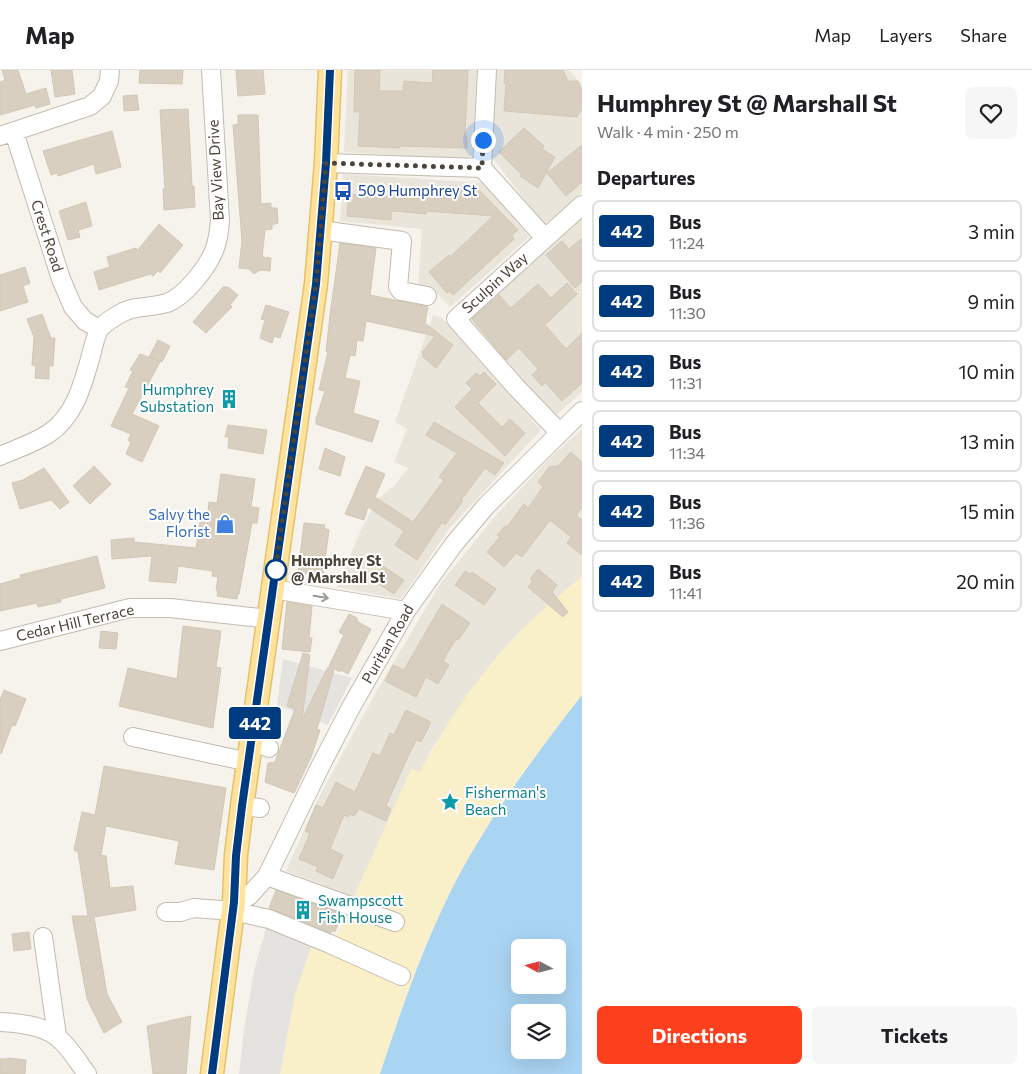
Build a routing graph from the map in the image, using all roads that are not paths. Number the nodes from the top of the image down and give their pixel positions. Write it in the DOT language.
graph roads {
  1 [pos="110,70"];
  2 [pos="211,70"];
  3 [pos="330,70"];
  4 [pos="487,70"];
  5 [pos="7,134"];
  6 [pos="326,163"];
  7 [pos="482,168"];
  8 [pos="582,205"];
  9 [pos="320,230"];
  10 [pos="545,238"];
  11 [pos="427,296"];
  12 [pos="99,329"];
  13 [pos="582,411"];
  14 [pos="559,432"];
  15 [pos="0,456"];
  16 [pos="273,588"];
  17 [pos="406,611"];
  18 [pos="269,619"];
  19 [pos="0,641"];
  20 [pos="133,737"];
  21 [pos="257,750"];
  22 [pos="268,876"];
  23 [pos="233,906"];
  24 [pos="194,908"];
  25 [pos="395,922"];
  26 [pos="43,937"];
  27 [pos="401,976"];
  28 [pos="0,1022"];
  29 [pos="56,1036"];
  30 [pos="87,1074"];
  31 [pos="212,1074"];
  1 -- 5 [label="street"];
  2 -- 12 [label="street, Bay View Drive"];
  3 -- 6 [label="main road"];
  4 -- 7 [label="street"];
  5 -- 12 [label="street, Crest Road"];
  6 -- 7 [label="street"];
  6 -- 9 [label="main road"];
  7 -- 10 [label="street"];
  8 -- 10 [label="street, Sculpin Way"];
  9 -- 11 [label="street"];
  9 -- 16 [label="main road"];
  10 -- 14 [label="street, Sculpin Way"];
  12 -- 15 [label="street"];
  13 -- 14 [label="street, Puritan Road"];
  14 -- 17 [label="street, Puritan Road"];
  16 -- 17 [label="street, one-way"];
  16 -- 18 [label="main road"];
  17 -- 22 [label="street, Puritan Road"];
  18 -- 19 [label="street, Cedar Hill Terrace"];
  18 -- 21 [label="main road"];
  20 -- 21 [label="street"];
  21 -- 23 [label="main road"];
  22 -- 23 [label="street, Puritan Road"];
  22 -- 25 [label="street"];
  23 -- 24 [label="street"];
  23 -- 27 [label="street"];
  23 -- 31 [label="main road"];
  26 -- 29 [label="street"];
  28 -- 29 [label="street"];
  29 -- 30 [label="street"];
}
